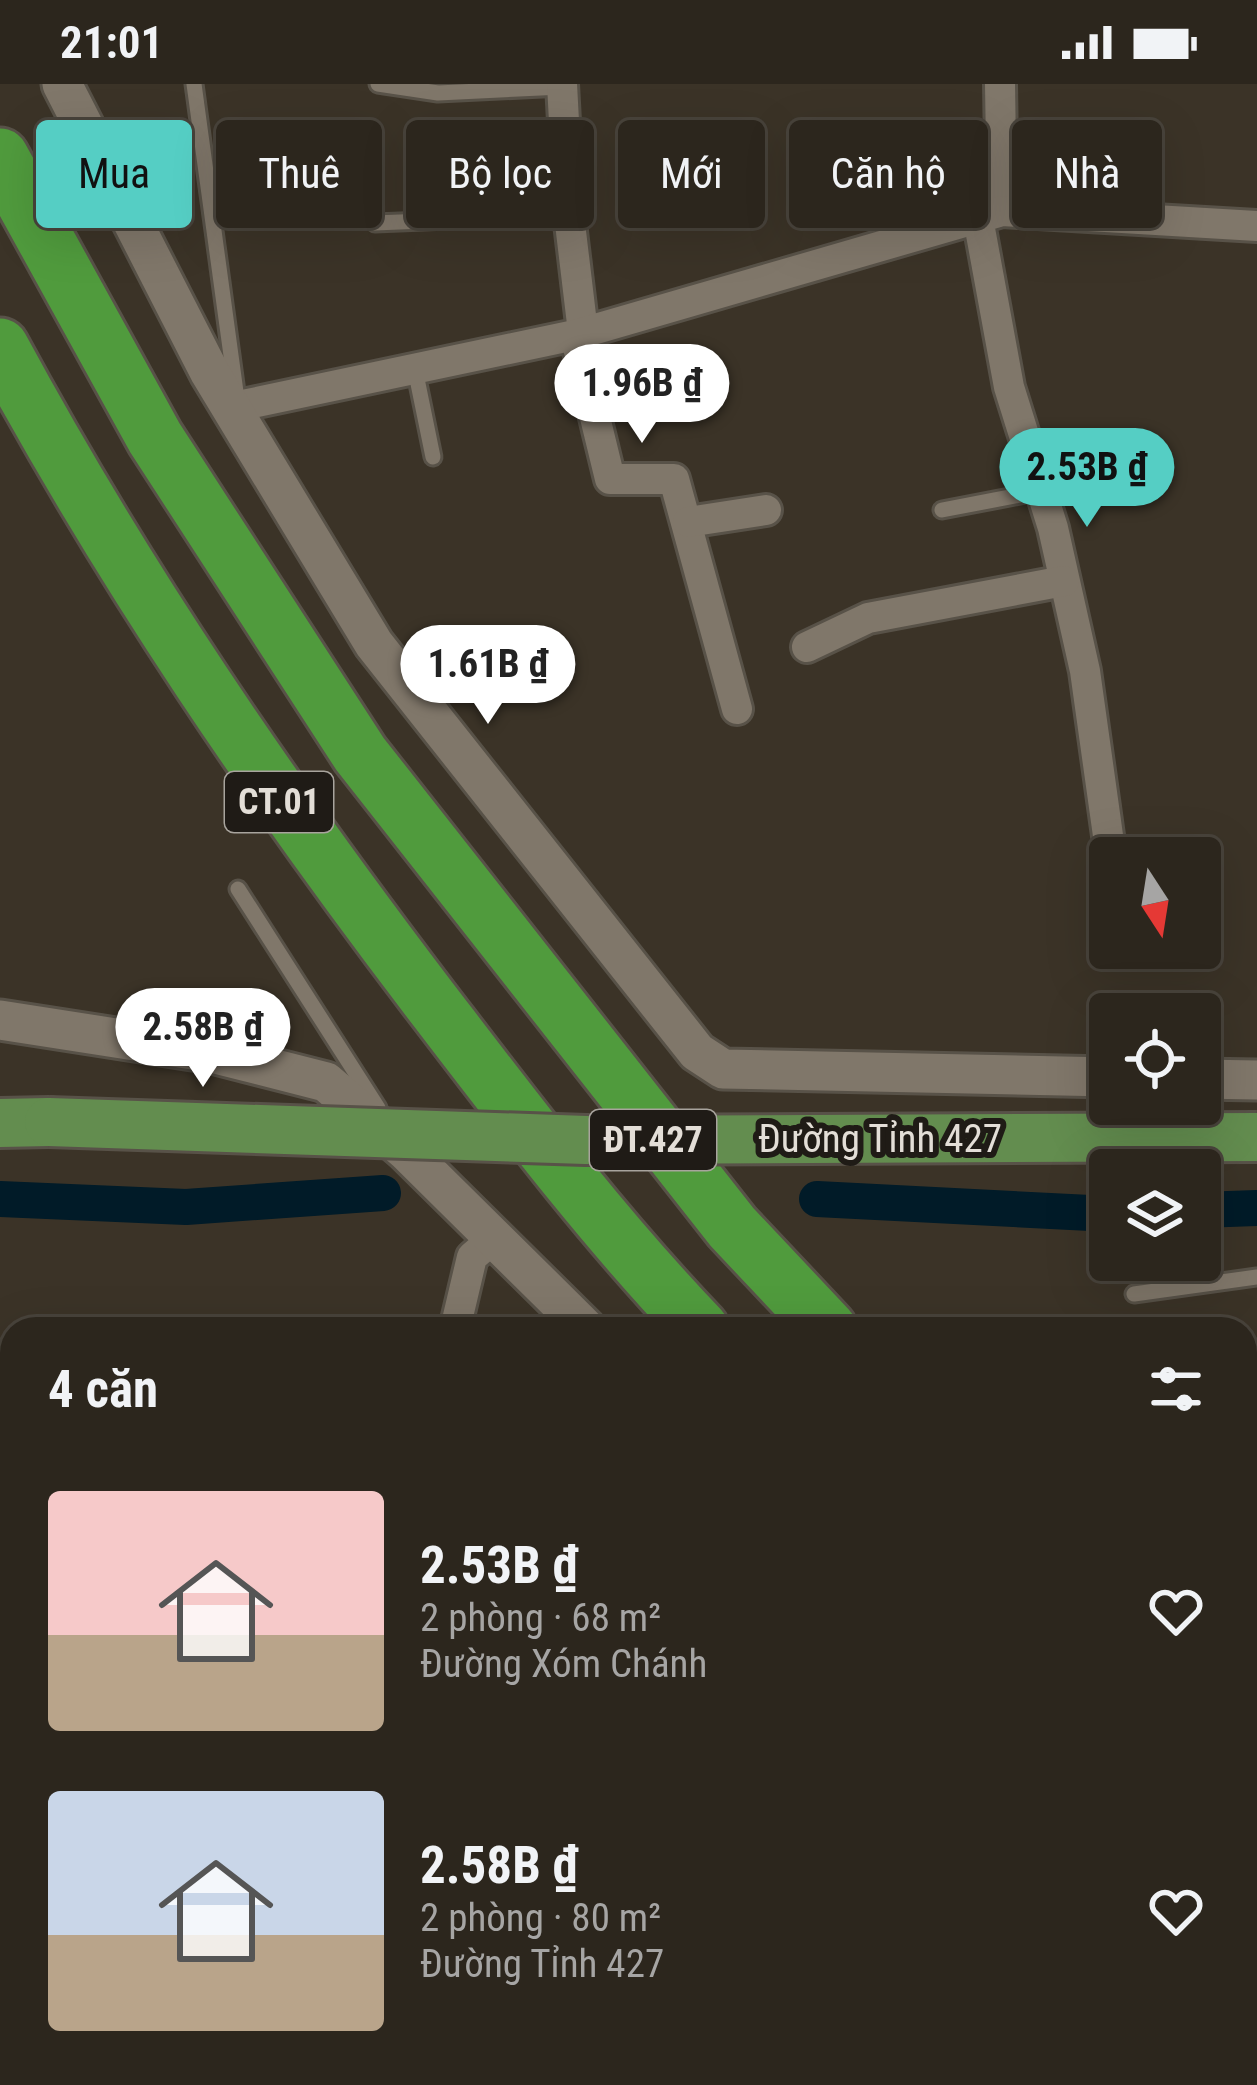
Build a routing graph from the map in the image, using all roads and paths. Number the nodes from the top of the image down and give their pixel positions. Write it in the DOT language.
graph roads {
  1 [pos="62,84"];
  2 [pos="194,84"];
  3 [pos="378,84"];
  4 [pos="1000,84"];
  5 [pos="562,86"];
  6 [pos="564,120"];
  7 [pos="0,157"];
  8 [pos="990,215"];
  9 [pos="1257,226"];
  10 [pos="570,228"];
  11 [pos="579,334"];
  12 [pos="0,346"];
  13 [pos="415,369"];
  14 [pos="235,409"];
  15 [pos="0,414"];
  16 [pos="433,457"];
  17 [pos="1041,491"];
  18 [pos="766,510"];
  19 [pos="942,510"];
  20 [pos="688,522"];
  21 [pos="1064,581"];
  22 [pos="807,647"];
  23 [pos="737,709"];
  24 [pos="280,803"];
  25 [pos="1108,837"];
  26 [pos="238,889"];
  27 [pos="0,1020"];
  28 [pos="1089,1077"];
  29 [pos="1221,1079"];
  30 [pos="1257,1080"];
  31 [pos="0,1123"];
  32 [pos="1257,1137"];
  33 [pos="406,1151"];
  34 [pos="493,1239"];
  35 [pos="1257,1277"];
  36 [pos="1134,1294"];
  37 [pos="458,1317"];
  38 [pos="574,1317"];
  39 [pos="689,1317"];
  40 [pos="817,1317"];
  1 -- 14 [label="street"];
  2 -- 14 [label="lane"];
  3 -- 5 [label="lane"];
  4 -- 8 [label="street"];
  5 -- 6 [label="street"];
  7 -- 40 [label="highway, CT.01"];
  8 -- 9 [label="street"];
  8 -- 11 [label="street"];
  8 -- 17 [label="street"];
  10 -- 11 [label="street"];
  11 -- 13 [label="street"];
  11 -- 20 [label="street"];
  12 -- 24 [label="highway, CT.01"];
  13 -- 14 [label="street"];
  13 -- 16 [label="lane"];
  14 -- 28 [label="street"];
  15 -- 24 [label="highway"];
  17 -- 19 [label="lane"];
  17 -- 21 [label="street"];
  18 -- 20 [label="street"];
  20 -- 23 [label="street"];
  21 -- 22 [label="street"];
  21 -- 25 [label="street"];
  24 -- 39 [label="highway, CT.01"];
  26 -- 33 [label="lane"];
  27 -- 33 [label="street"];
  29 -- 30 [label="street"];
  31 -- 32 [label="main road, Đường Tỉnh 427 / ĐT.427, bridge"];
  33 -- 34 [label="street"];
  34 -- 37 [label="street"];
  34 -- 38 [label="street"];
  35 -- 36 [label="lane"];
}
